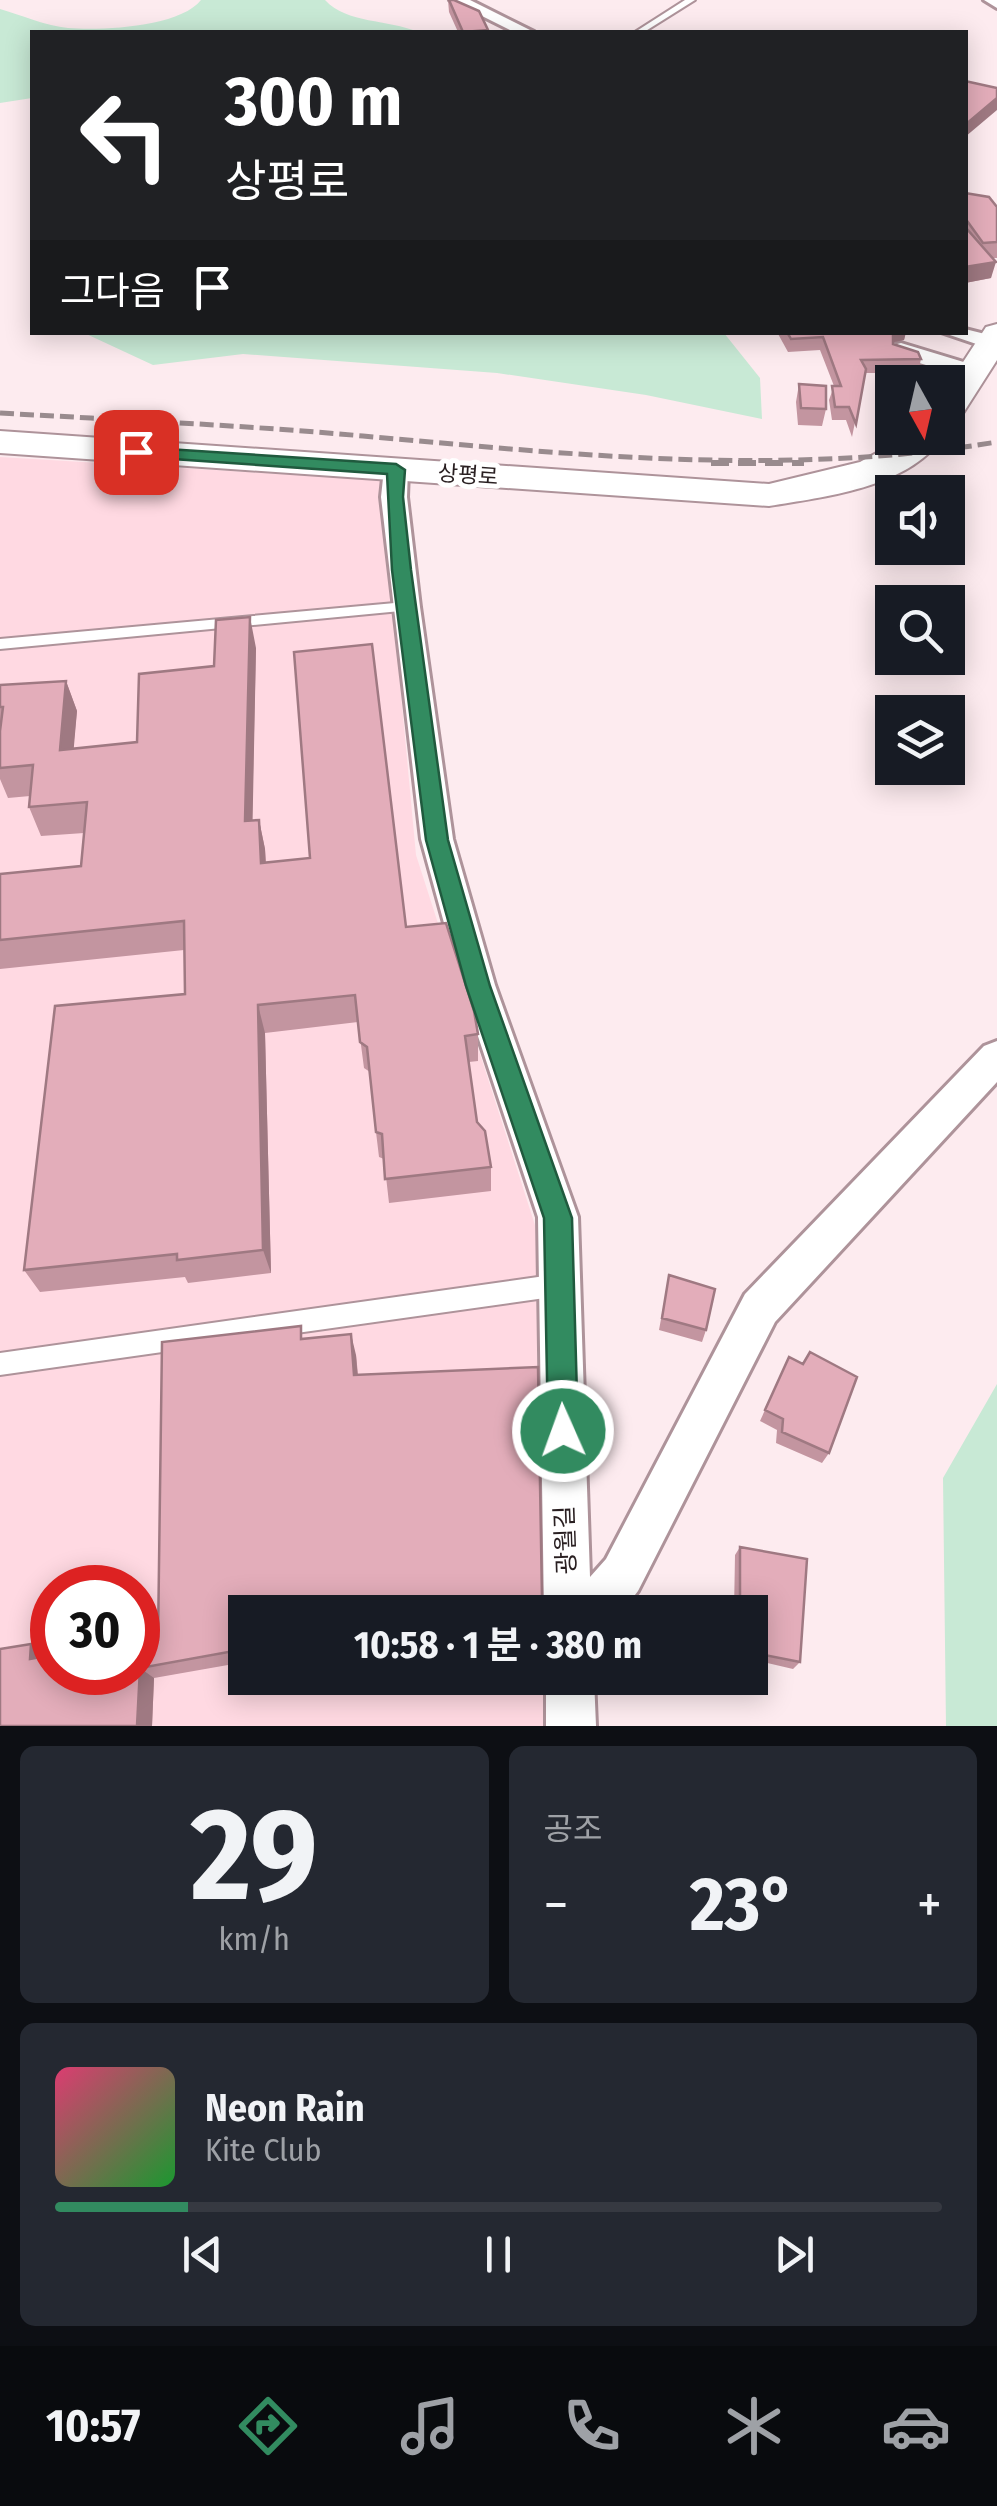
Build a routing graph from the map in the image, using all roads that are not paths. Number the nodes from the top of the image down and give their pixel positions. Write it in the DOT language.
graph roads {
  1 [pos="458,0"];
  2 [pos="691,0"];
  3 [pos="522,30"];
  4 [pos="642,30"];
  5 [pos="959,335"];
  6 [pos="989,349"];
  7 [pos="901,350"];
  8 [pos="965,385"];
  9 [pos="0,442"];
  10 [pos="899,455"];
  11 [pos="396,470"];
  12 [pos="406,606"];
  13 [pos="0,644"];
  14 [pos="997,1057"];
  15 [pos="559,1285"];
  16 [pos="0,1364"];
  17 [pos="568,1595"];
  18 [pos="607,1595"];
  19 [pos="570,1695"];
  20 [pos="571,1726"];
  1 -- 3 [label="street"];
  2 -- 4 [label="lane"];
  5 -- 6 [label="street"];
  6 -- 7 [label="street"];
  6 -- 8 [label="main road"];
  9 -- 11 [label="main road, 상평로"];
  10 -- 11 [label="main road, 상평로"];
  11 -- 12 [label="street, 광월길"];
  12 -- 13 [label="lane"];
  12 -- 15 [label="street, 광월길"];
  14 -- 18 [label="street, 광월길"];
  15 -- 16 [label="lane"];
  15 -- 17 [label="street, 광월길"];
  19 -- 20 [label="street"];
}
